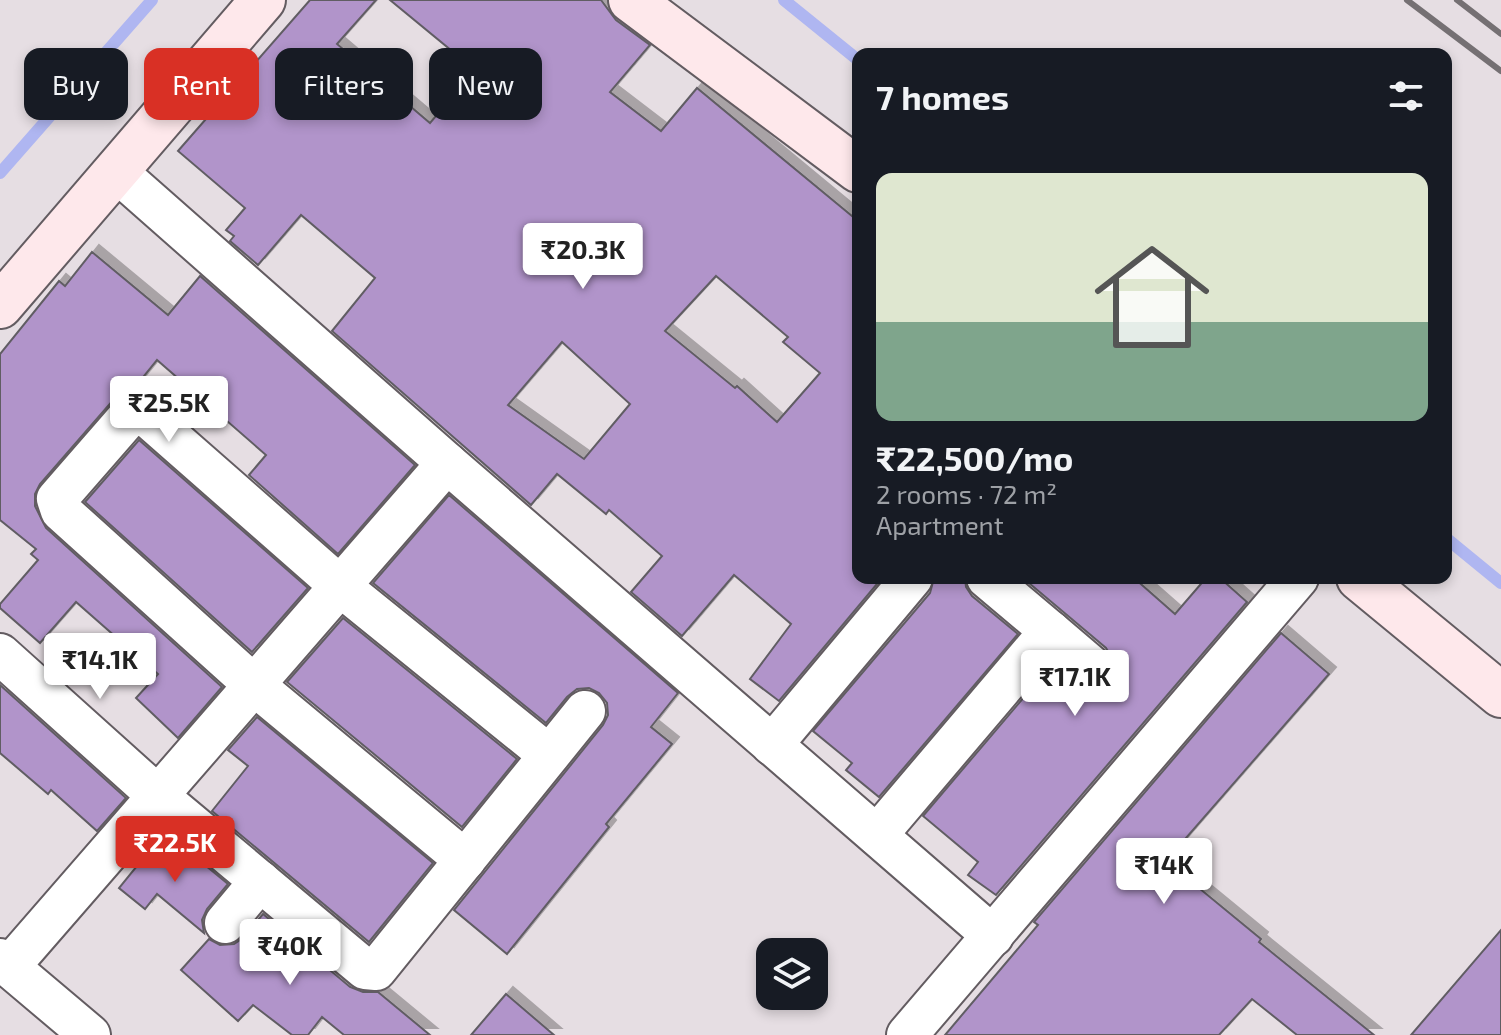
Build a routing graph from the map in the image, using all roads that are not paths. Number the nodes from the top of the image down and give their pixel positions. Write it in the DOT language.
graph roads {
  1 [pos="263,0"];
  2 [pos="631,0"];
  3 [pos="852,166"];
  4 [pos="117,172"];
  5 [pos="0,306"];
  6 [pos="447,463"];
  7 [pos="907,584"];
  8 [pos="994,584"];
  9 [pos="1293,584"];
  10 [pos="1366,584"];
  11 [pos="340,586"];
  12 [pos="1050,631"];
  13 [pos="0,654"];
  14 [pos="1091,666"];
  15 [pos="254,685"];
  16 [pos="1501,695"];
  17 [pos="585,711"];
  18 [pos="772,745"];
  19 [pos="549,755"];
  20 [pos="158,796"];
  21 [pos="877,835"];
  22 [pos="465,860"];
  23 [pos="260,881"];
  24 [pos="225,923"];
  25 [pos="993,936"];
  26 [pos="4,963"];
  27 [pos="90,1035"];
  28 [pos="907,1035"];
  1 -- 4 [label="street"];
  2 -- 3 [label="street"];
  4 -- 5 [label="street"];
  4 -- 6 [label="street"];
  6 -- 11 [label="street"];
  6 -- 18 [label="street"];
  7 -- 18 [label="street"];
  8 -- 12 [label="street"];
  9 -- 25 [label="street"];
  10 -- 16 [label="street"];
  11 -- 15 [label="street"];
  11 -- 15 [label="street"];
  11 -- 19 [label="street"];
  12 -- 14 [label="street"];
  12 -- 21 [label="street"];
  13 -- 20 [label="street"];
  15 -- 20 [label="street"];
  15 -- 22 [label="street"];
  17 -- 19 [label="street"];
  18 -- 21 [label="street"];
  19 -- 22 [label="street"];
  20 -- 23 [label="street"];
  20 -- 26 [label="street"];
  21 -- 25 [label="street"];
  22 -- 23 [label="street"];
  23 -- 24 [label="street"];
  25 -- 28 [label="street"];
  26 -- 27 [label="street"];
}
